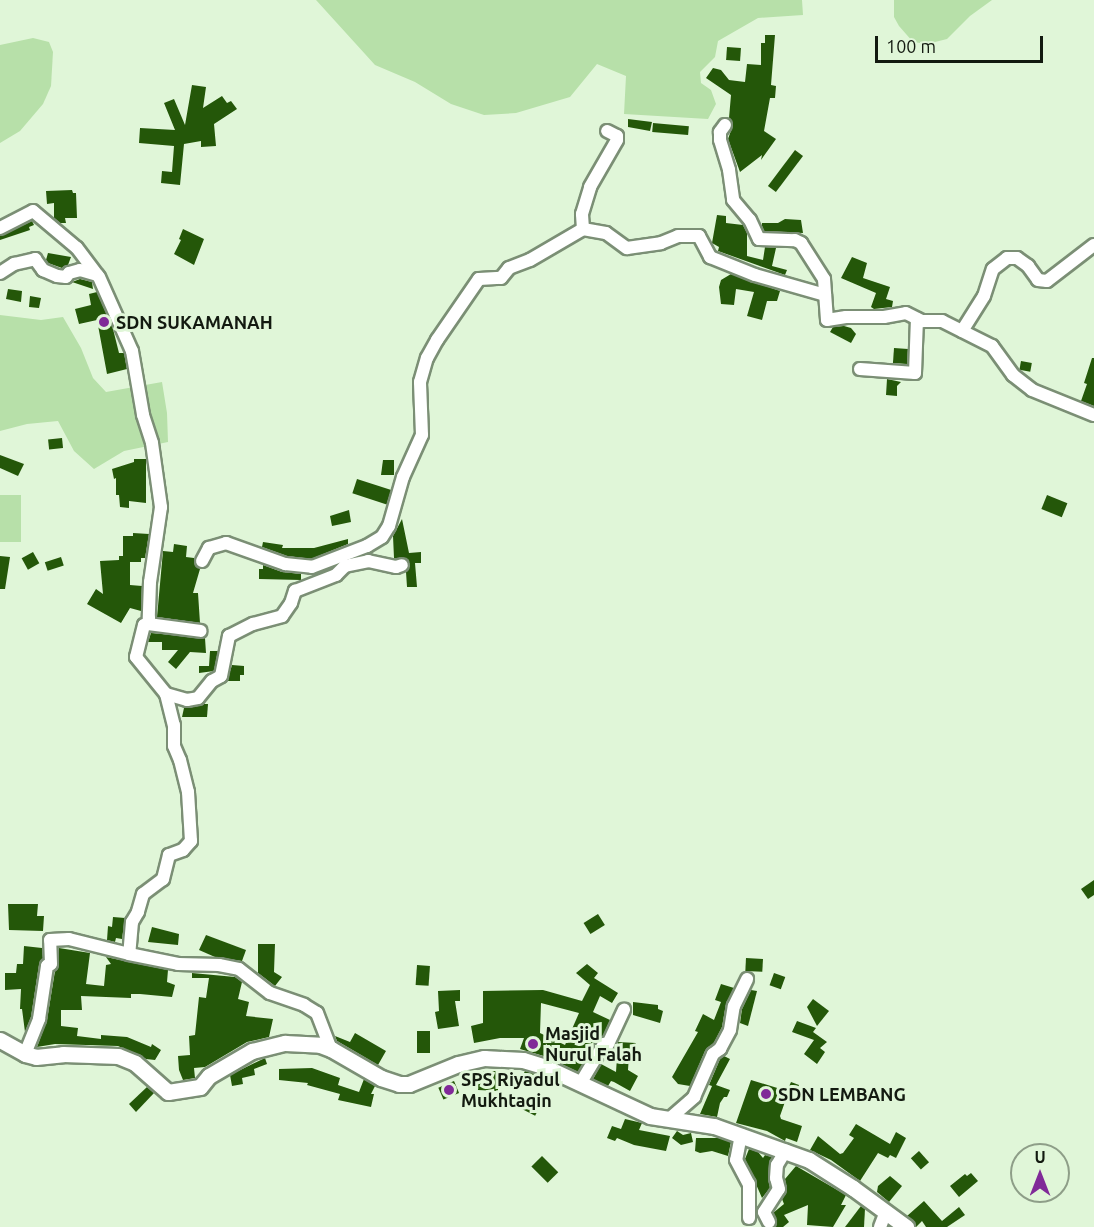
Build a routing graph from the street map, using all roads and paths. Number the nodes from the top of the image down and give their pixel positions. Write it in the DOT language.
graph roads {
  1 [pos="725,125"];
  2 [pos="607,131"];
  3 [pos="0,228"];
  4 [pos="583,230"];
  5 [pos="1094,244"];
  6 [pos="0,273"];
  7 [pos="99,277"];
  8 [pos="825,296"];
  9 [pos="917,319"];
  10 [pos="962,332"];
  11 [pos="861,369"];
  12 [pos="1094,415"];
  13 [pos="202,561"];
  14 [pos="402,565"];
  15 [pos="148,624"];
  16 [pos="201,631"];
  17 [pos="166,694"];
  18 [pos="129,954"];
  19 [pos="747,979"];
  20 [pos="624,1010"];
  21 [pos="0,1040"];
  22 [pos="331,1049"];
  23 [pos="26,1054"];
  24 [pos="580,1084"];
  25 [pos="668,1120"];
  26 [pos="741,1135"];
  27 [pos="786,1150"];
  28 [pos="886,1211"];
  29 [pos="748,1218"];
  30 [pos="769,1222"];
  31 [pos="880,1227"];
  32 [pos="906,1227"];
  1 -- 8 [label="street"];
  2 -- 4 [label="street"];
  3 -- 7 [label="street"];
  4 -- 8 [label="street"];
  4 -- 13 [label="street"];
  5 -- 10 [label="street"];
  6 -- 7 [label="street"];
  7 -- 15 [label="street"];
  8 -- 9 [label="street"];
  9 -- 10 [label="street"];
  9 -- 11 [label="street"];
  10 -- 12 [label="street"];
  14 -- 17 [label="street"];
  15 -- 16 [label="street"];
  15 -- 17 [label="street"];
  17 -- 18 [label="street"];
  18 -- 22 [label="street"];
  18 -- 23 [label="street"];
  19 -- 25 [label="street"];
  20 -- 24 [label="street"];
  21 -- 23 [label="street"];
  22 -- 23 [label="street"];
  22 -- 24 [label="street"];
  24 -- 25 [label="street"];
  25 -- 26 [label="street"];
  26 -- 27 [label="street"];
  26 -- 29 [label="street"];
  27 -- 28 [label="street"];
  27 -- 30 [label="street"];
  28 -- 31 [label="street"];
  28 -- 32 [label="street"];
}
